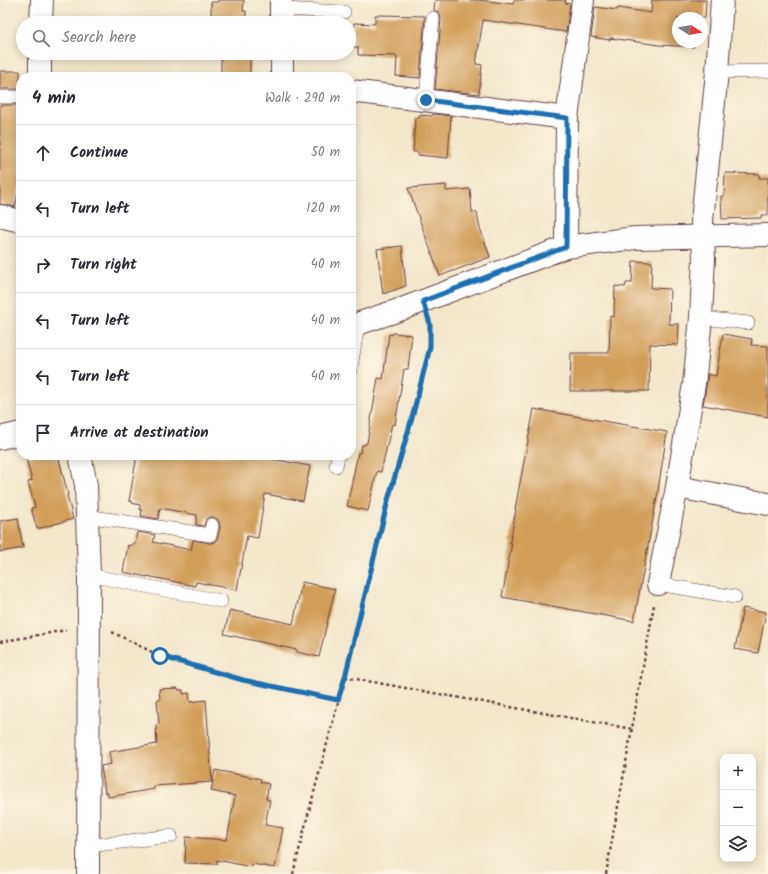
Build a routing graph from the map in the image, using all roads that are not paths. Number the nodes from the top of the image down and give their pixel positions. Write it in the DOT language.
graph roads {
  1 [pos="42,0"];
  2 [pos="583,0"];
  3 [pos="722,0"];
  4 [pos="281,11"];
  5 [pos="344,12"];
  6 [pos="41,16"];
  7 [pos="433,18"];
  8 [pos="40,60"];
  9 [pos="282,60"];
  10 [pos="768,71"];
  11 [pos="40,72"];
  12 [pos="282,72"];
  13 [pos="717,72"];
  14 [pos="356,91"];
  15 [pos="0,96"];
  16 [pos="16,97"];
  17 [pos="426,100"];
  18 [pos="567,118"];
  19 [pos="0,216"];
  20 [pos="16,220"];
  21 [pos="768,235"];
  22 [pos="703,237"];
  23 [pos="566,247"];
  24 [pos="701,318"];
  25 [pos="748,323"];
  26 [pos="356,324"];
  27 [pos="16,434"];
  28 [pos="0,438"];
  29 [pos="81,460"];
  30 [pos="677,487"];
  31 [pos="768,504"];
  32 [pos="87,516"];
  33 [pos="212,525"];
  34 [pos="89,575"];
  35 [pos="658,584"];
  36 [pos="735,597"];
  37 [pos="221,601"];
  38 [pos="172,836"];
  39 [pos="88,846"];
  40 [pos="88,874"];
  1 -- 6 [label="street"];
  2 -- 18 [label="street"];
  3 -- 13 [label="street"];
  4 -- 5 [label="lane"];
  7 -- 17 [label="lane"];
  8 -- 11 [label="street"];
  9 -- 12 [label="street"];
  10 -- 13 [label="lane"];
  13 -- 22 [label="street"];
  14 -- 17 [label="street"];
  15 -- 16 [label="lane"];
  17 -- 18 [label="street"];
  18 -- 23 [label="street"];
  19 -- 20 [label="street"];
  21 -- 22 [label="street"];
  22 -- 23 [label="street"];
  22 -- 24 [label="street"];
  23 -- 26 [label="street"];
  24 -- 25 [label="lane"];
  24 -- 30 [label="street"];
  27 -- 28 [label="street"];
  29 -- 32 [label="street"];
  30 -- 31 [label="street"];
  30 -- 35 [label="street"];
  32 -- 33 [label="lane"];
  32 -- 34 [label="street"];
  34 -- 37 [label="lane"];
  34 -- 39 [label="street"];
  35 -- 36 [label="lane"];
  38 -- 39 [label="lane"];
  39 -- 40 [label="street"];
}
